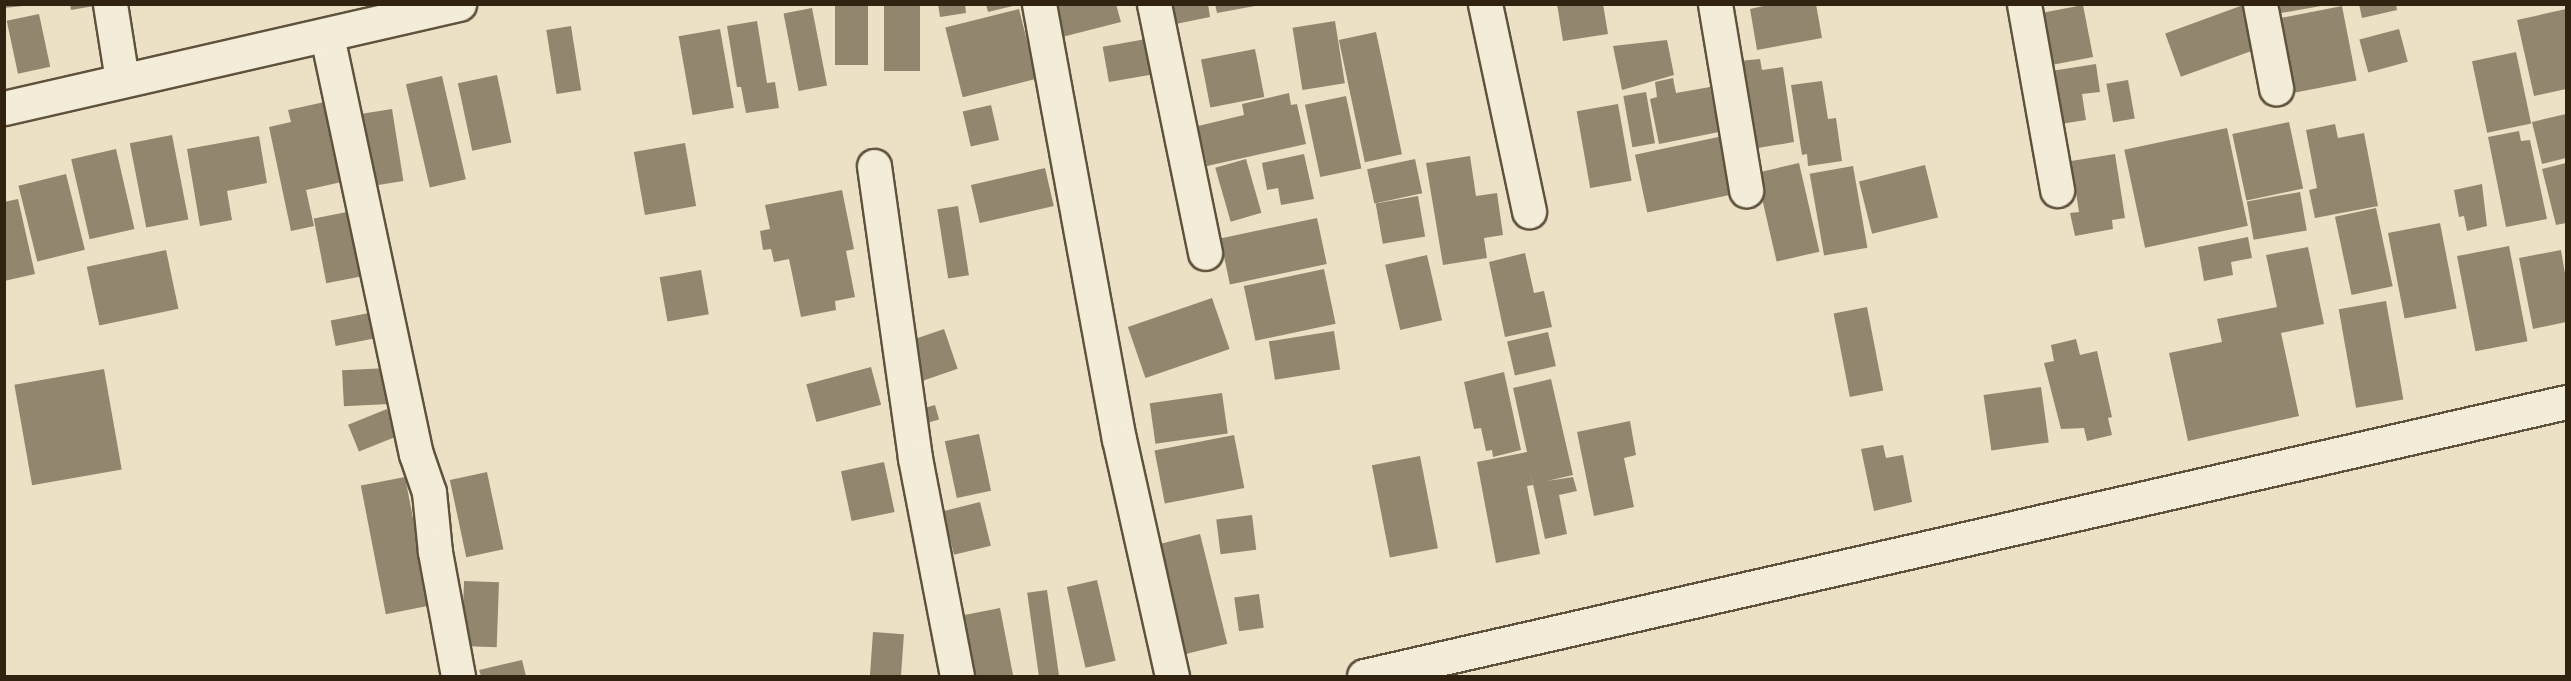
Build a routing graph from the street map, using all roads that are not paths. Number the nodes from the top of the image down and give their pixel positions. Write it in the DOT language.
graph roads {
  1 [pos="110,4"];
  2 [pos="459,4"];
  3 [pos="1039,4"];
  4 [pos="1154,4"];
  5 [pos="1485,4"];
  6 [pos="1715,4"];
  7 [pos="2024,4"];
  8 [pos="2260,4"];
  9 [pos="339,23"];
  10 [pos="122,80"];
  11 [pos="2276,88"];
  12 [pos="4,108"];
  13 [pos="874,166"];
  14 [pos="1746,190"];
  15 [pos="2057,190"];
  16 [pos="1529,211"];
  17 [pos="1205,253"];
  18 [pos="2566,402"];
  19 [pos="458,676"];
  20 [pos="957,676"];
  21 [pos="1172,676"];
  22 [pos="1364,676"];
  1 -- 10 [label="street"];
  2 -- 9 [label="street"];
  3 -- 21 [label="street"];
  4 -- 17 [label="street"];
  5 -- 16 [label="street"];
  6 -- 14 [label="street"];
  7 -- 15 [label="street"];
  8 -- 11 [label="street"];
  9 -- 10 [label="street"];
  9 -- 19 [label="street"];
  10 -- 12 [label="street"];
  13 -- 20 [label="street"];
  18 -- 22 [label="street"];
}
